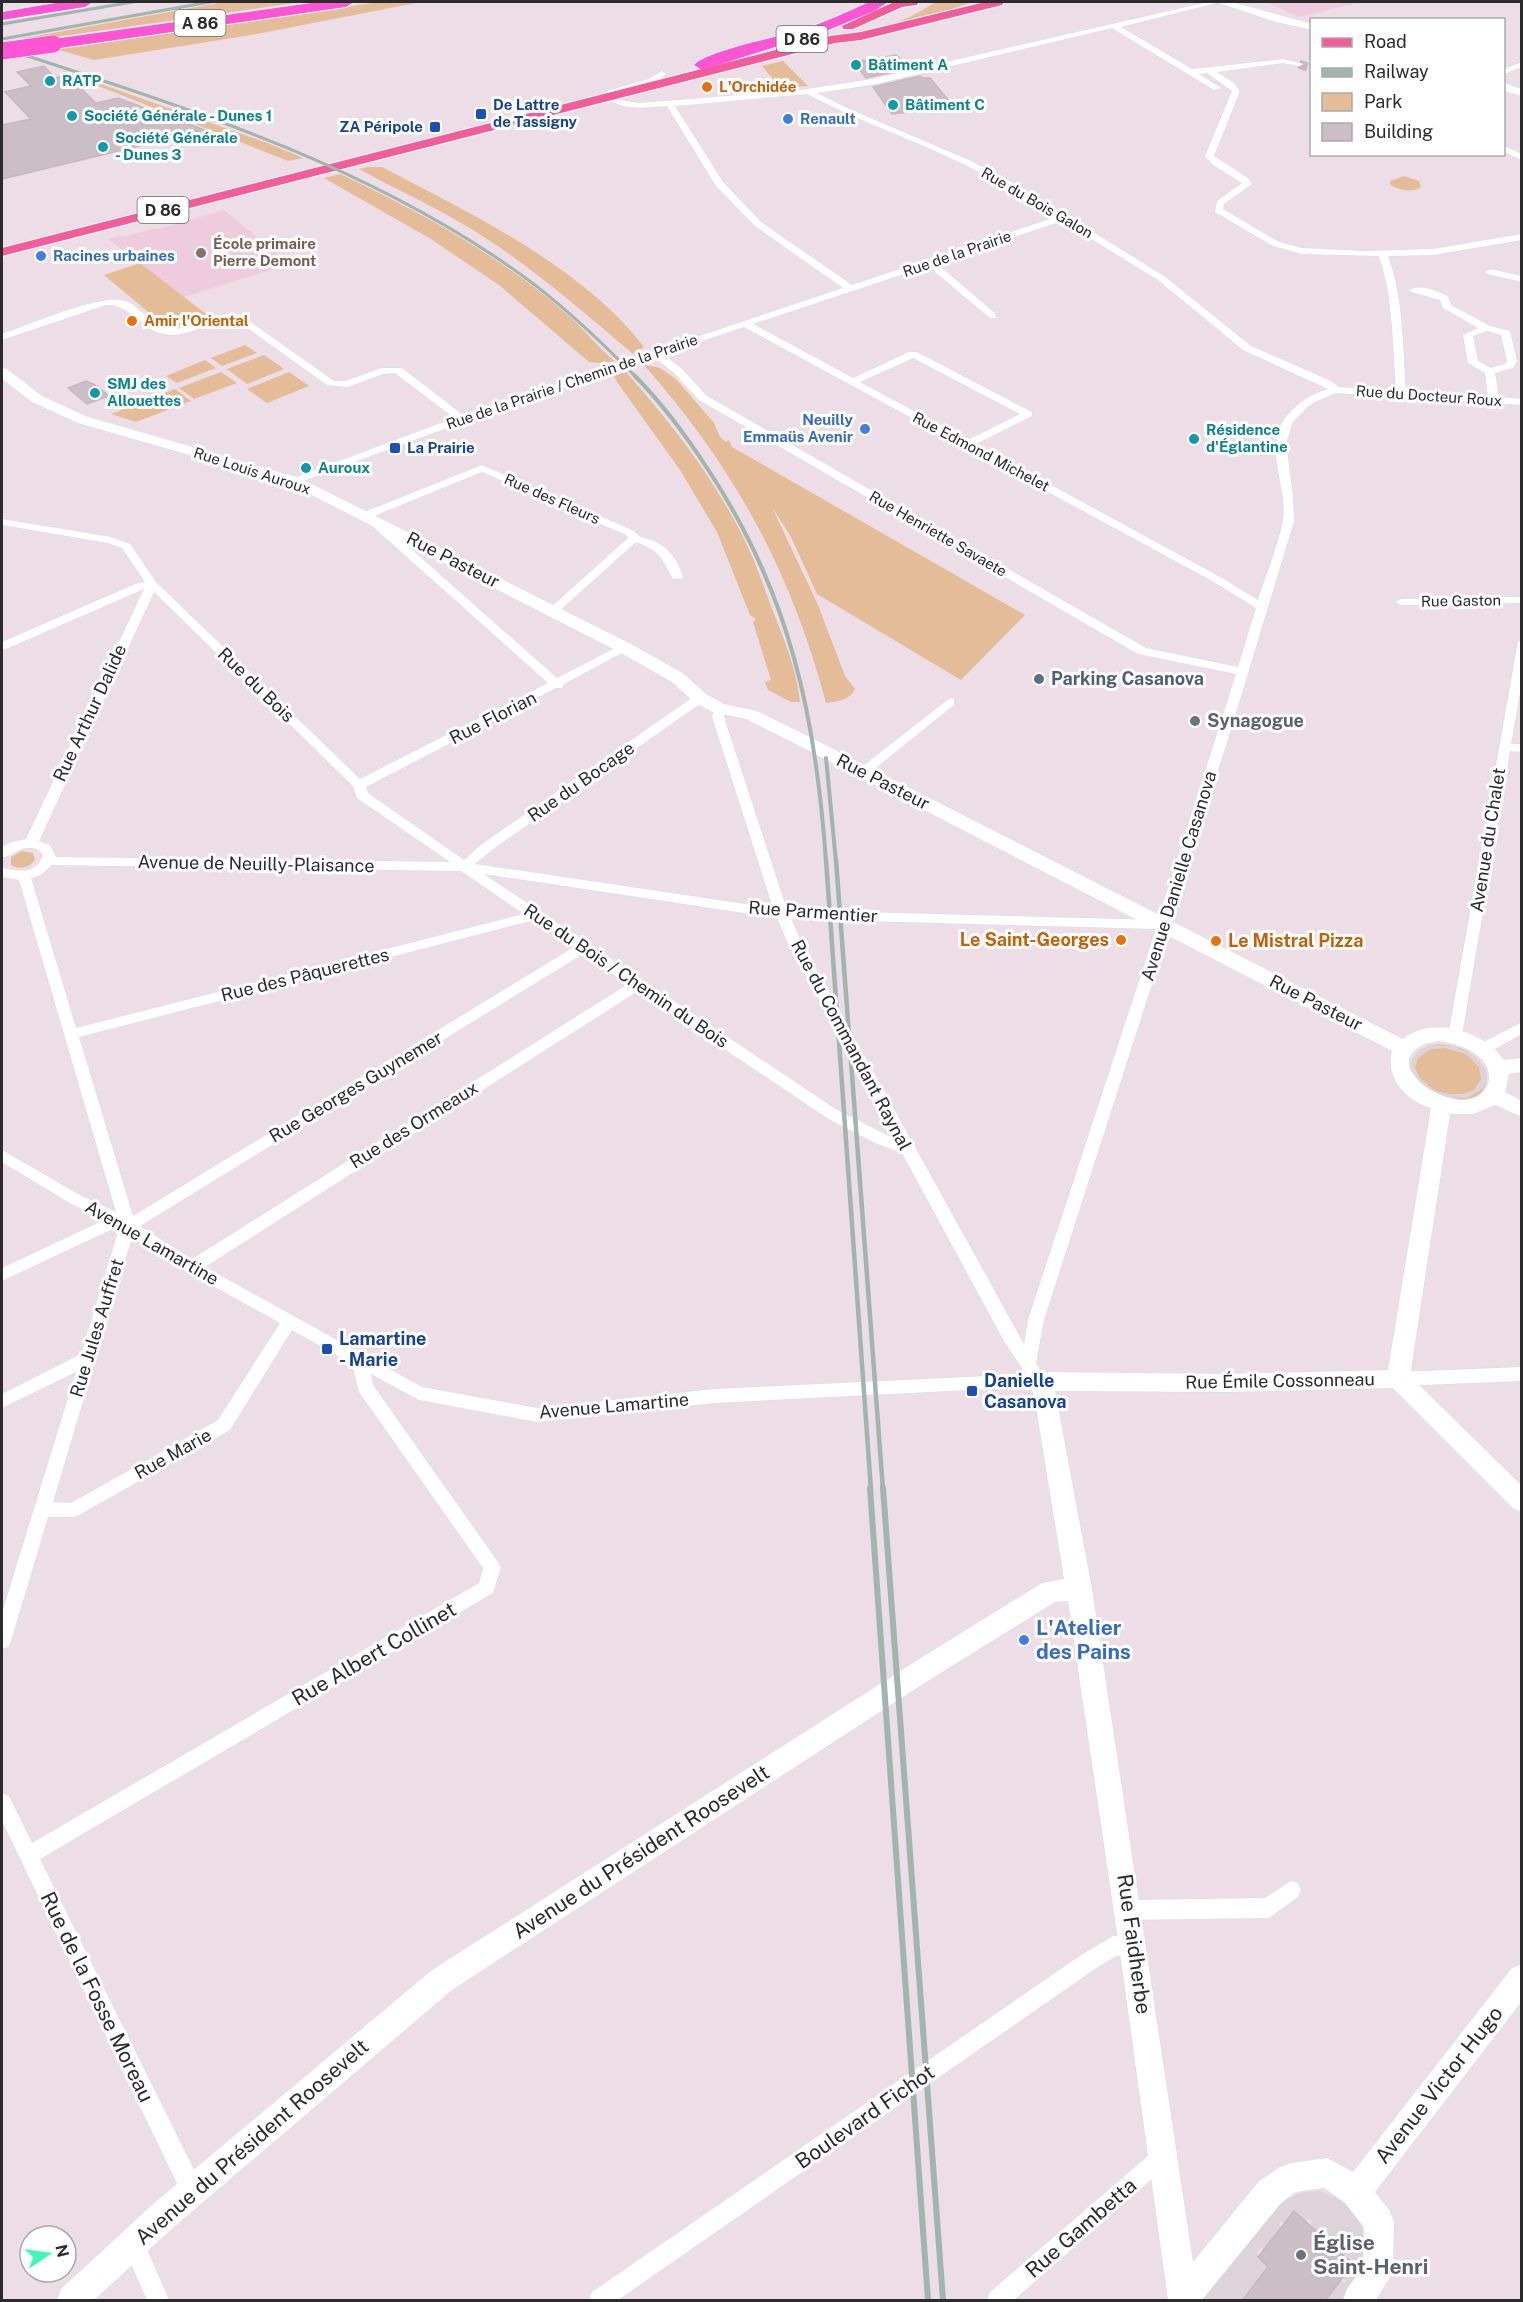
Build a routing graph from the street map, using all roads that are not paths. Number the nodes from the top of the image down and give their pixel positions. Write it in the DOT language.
graph roads {
  1 [pos="42,2"];
  2 [pos="85,2"];
  3 [pos="346,2"];
  4 [pos="880,2"];
  5 [pos="905,2"];
  6 [pos="926,2"];
  7 [pos="978,2"];
  8 [pos="998,2"];
  9 [pos="1216,2"];
  10 [pos="1222,2"];
  11 [pos="1234,2"];
  12 [pos="2,8"];
  13 [pos="2,16"];
  14 [pos="936,16"];
  15 [pos="1114,26"];
  16 [pos="1310,27"];
  17 [pos="835,39"];
  18 [pos="2,51"];
  19 [pos="702,64"];
  20 [pos="1299,64"];
  21 [pos="1521,64"];
  22 [pos="1521,69"];
  23 [pos="1209,70"];
  24 [pos="1191,72"];
  25 [pos="1505,73"];
  26 [pos="1505,73"];
  27 [pos="662,74"];
  28 [pos="1217,88"];
  29 [pos="1505,88"];
  30 [pos="632,91"];
  31 [pos="807,91"];
  32 [pos="1521,93"];
  33 [pos="608,97"];
  34 [pos="669,103"];
  35 [pos="654,104"];
  36 [pos="1505,150"];
  37 [pos="1521,157"];
  38 [pos="1062,218"];
  39 [pos="1521,237"];
  40 [pos="2,238"];
  41 [pos="2,252"];
  42 [pos="1383,254"];
  43 [pos="930,263"];
  44 [pos="1490,272"];
  45 [pos="1521,279"];
  46 [pos="852,289"];
  47 [pos="1413,291"];
  48 [pos="1446,306"];
  49 [pos="1434,310"];
  50 [pos="993,316"];
  51 [pos="744,323"];
  52 [pos="1486,328"];
  53 [pos="2,337"];
  54 [pos="655,353"];
  55 [pos="1490,371"];
  56 [pos="2,372"];
  57 [pos="852,382"];
  58 [pos="1336,390"];
  59 [pos="1401,393"];
  60 [pos="1494,400"];
  61 [pos="1521,402"];
  62 [pos="462,419"];
  63 [pos="968,444"];
  64 [pos="295,481"];
  65 [pos="366,515"];
  66 [pos="2,522"];
  67 [pos="634,538"];
  68 [pos="677,577"];
  69 [pos="1218,580"];
  70 [pos="152,584"];
  71 [pos="1266,592"];
  72 [pos="1521,600"];
  73 [pos="1401,602"];
  74 [pos="1262,607"];
  75 [pos="553,611"];
  76 [pos="1521,644"];
  77 [pos="2,646"];
  78 [pos="626,648"];
  79 [pos="1243,672"];
  80 [pos="558,685"];
  81 [pos="700,698"];
  82 [pos="951,702"];
  83 [pos="719,708"];
  84 [pos="1504,747"];
  85 [pos="1521,748"];
  86 [pos="863,772"];
  87 [pos="359,785"];
  88 [pos="31,843"];
  89 [pos="2,854"];
  90 [pos="48,861"];
  91 [pos="464,867"];
  92 [pos="2,873"];
  93 [pos="24,876"];
  94 [pos="782,914"];
  95 [pos="537,915"];
  96 [pos="1164,925"];
  97 [pos="584,948"];
  98 [pos="637,985"];
  99 [pos="1521,1027"];
  100 [pos="72,1034"];
  101 [pos="1455,1036"];
  102 [pos="1403,1048"];
  103 [pos="1483,1049"];
  104 [pos="1521,1065"];
  105 [pos="1498,1068"];
  106 [pos="1494,1095"];
  107 [pos="1442,1105"];
  108 [pos="1521,1110"];
  109 [pos="907,1149"];
  110 [pos="2,1155"];
  111 [pos="123,1223"];
  112 [pos="192,1267"];
  113 [pos="2,1275"];
  114 [pos="289,1322"];
  115 [pos="88,1358"];
  116 [pos="360,1360"];
  117 [pos="1033,1372"];
  118 [pos="1521,1374"];
  119 [pos="1398,1379"];
  120 [pos="2,1401"];
  121 [pos="1521,1503"];
  122 [pos="42,1509"];
  123 [pos="1080,1589"];
  124 [pos="2,1641"];
  125 [pos="2,1802"];
  126 [pos="28,1856"];
  127 [pos="1291,1890"];
  128 [pos="1129,1910"];
  129 [pos="1135,1946"];
  130 [pos="1521,1978"];
  131 [pos="1163,2156"];
  132 [pos="193,2192"];
  133 [pos="1356,2192"];
  134 [pos="133,2244"];
  135 [pos="1183,2300"];
  136 [pos="72,2301"];
  137 [pos="158,2301"];
  138 [pos="600,2301"];
  139 [pos="998,2301"];
  140 [pos="1358,2301"];
  1 -- 12 [label="highway"];
  2 -- 13 [label="highway"];
  3 -- 18 [label="highway, A 86, bridge"];
  4 -- 19 [label="highway"];
  5 -- 19 [label="main road, D 86"];
  6 -- 17 [label="main road"];
  7 -- 14 [label="main road"];
  8 -- 14 [label="main road, D 86"];
  9 -- 15 [label="street"];
  10 -- 16 [label="street"];
  11 -- 16 [label="street"];
  14 -- 17 [label="main road, D 86"];
  15 -- 24 [label="street"];
  15 -- 31 [label="street"];
  17 -- 30 [label="main road, D 86"];
  19 -- 27 [label="main road, D 86"];
  20 -- 23 [label="street"];
  21 -- 25 [label="street"];
  22 -- 26 [label="street"];
  23 -- 24 [label="street"];
  23 -- 42 [label="street"];
  24 -- 28 [label="street"];
  27 -- 33 [label="street"];
  27 -- 40 [label="main road, D 86"];
  29 -- 32 [label="street"];
  30 -- 33 [label="main road, D 86"];
  30 -- 35 [label="street"];
  31 -- 34 [label="street"];
  31 -- 38 [label="street, Rue du Bois Galon"];
  33 -- 35 [label="street"];
  33 -- 41 [label="main road, D 86"];
  34 -- 35 [label="street"];
  34 -- 46 [label="street"];
  36 -- 37 [label="street"];
  38 -- 43 [label="street, Rue de la Prairie"];
  38 -- 58 [label="street, Rue du Bois Galon"];
  39 -- 42 [label="street"];
  42 -- 59 [label="street"];
  43 -- 46 [label="street, Rue de la Prairie"];
  43 -- 50 [label="street"];
  44 -- 45 [label="street"];
  46 -- 51 [label="street, Rue de la Prairie / Chemin de la Prairie"];
  47 -- 48 [label="street"];
  48 -- 49 [label="street"];
  48 -- 52 [label="street"];
  51 -- 54 [label="street, Rue de la Prairie / Chemin de la Prairie"];
  51 -- 57 [label="street, Rue Edmond Michelet"];
  52 -- 55 [label="street"];
  52 -- 55 [label="street"];
  53 -- 62 [label="street"];
  54 -- 62 [label="street, Rue de la Prairie / Chemin de la Prairie"];
  54 -- 79 [label="street, Rue Henriette Savaete"];
  55 -- 60 [label="street"];
  56 -- 64 [label="street, Rue Louis Auroux"];
  57 -- 63 [label="street, Rue Edmond Michelet"];
  57 -- 63 [label="street"];
  58 -- 59 [label="street, Rue du Docteur Roux"];
  58 -- 71 [label="street, Avenue Danielle Casanova"];
  59 -- 60 [label="street, Rue du Docteur Roux"];
  60 -- 61 [label="street, Rue du Docteur Roux"];
  62 -- 64 [label="street, Rue de la Prairie / Chemin de la Prairie"];
  63 -- 69 [label="street, Rue Edmond Michelet"];
  64 -- 65 [label="street, Rue Louis Auroux"];
  65 -- 67 [label="street, Rue des Fleurs"];
  65 -- 75 [label="street, Rue Pasteur"];
  65 -- 80 [label="street, Rue Louis Auroux"];
  66 -- 70 [label="street, Rue du Bois"];
  67 -- 68 [label="street, Rue des Fleurs"];
  67 -- 75 [label="street"];
  69 -- 71 [label="street, Rue Edmond Michelet"];
  69 -- 74 [label="street, Rue Edmond Michelet"];
  70 -- 77 [label="street"];
  70 -- 87 [label="street, Rue du Bois"];
  70 -- 88 [label="street, Rue Arthur Dalide"];
  71 -- 74 [label="street, Avenue Danielle Casanova"];
  72 -- 73 [label="street, Rue Gaston"];
  74 -- 79 [label="street, Avenue Danielle Casanova"];
  75 -- 78 [label="street, Rue Pasteur"];
  76 -- 84 [label="street, Avenue du Chalet"];
  78 -- 80 [label="street, Rue Florian"];
  78 -- 81 [label="street, Rue Pasteur"];
  79 -- 96 [label="street, Avenue Danielle Casanova"];
  80 -- 87 [label="street, Rue Florian"];
  81 -- 83 [label="street, Rue Pasteur"];
  81 -- 91 [label="street, Rue du Bocage"];
  82 -- 86 [label="street"];
  83 -- 86 [label="street, Rue Pasteur"];
  83 -- 94 [label="street, Rue du Commandant Raynal"];
  84 -- 85 [label="street"];
  84 -- 101 [label="street, Avenue du Chalet"];
  86 -- 96 [label="street, Rue Pasteur"];
  87 -- 91 [label="street, Rue du Bois / Chemin du Bois"];
  88 -- 89 [label="street"];
  88 -- 90 [label="street"];
  90 -- 91 [label="street, Avenue de Neuilly-Plaisance"];
  90 -- 93 [label="street"];
  91 -- 94 [label="street, Rue Parmentier"];
  91 -- 95 [label="street, Rue du Bois / Chemin du Bois"];
  92 -- 93 [label="street"];
  93 -- 100 [label="street"];
  94 -- 96 [label="street, Rue Parmentier"];
  94 -- 109 [label="street, Rue du Commandant Raynal"];
  95 -- 97 [label="street, Rue du Bois / Chemin du Bois"];
  95 -- 100 [label="street, Rue des Pâquerettes"];
  96 -- 102 [label="street, Rue Pasteur"];
  96 -- 117 [label="street, Avenue Danielle Casanova"];
  97 -- 98 [label="street, Rue du Bois / Chemin du Bois"];
  97 -- 111 [label="street, Rue Georges Guynemer"];
  98 -- 109 [label="street, Rue du Bois / Chemin du Bois"];
  98 -- 112 [label="street, Rue des Ormeaux"];
  99 -- 103 [label="street"];
  100 -- 111 [label="street"];
  101 -- 102 [label="street"];
  101 -- 103 [label="street"];
  102 -- 107 [label="street"];
  103 -- 105 [label="street"];
  104 -- 105 [label="street"];
  105 -- 106 [label="street"];
  106 -- 107 [label="street"];
  106 -- 108 [label="street"];
  107 -- 119 [label="street"];
  109 -- 117 [label="street, Rue du Commandant Raynal"];
  110 -- 111 [label="street, Avenue Lamartine"];
  111 -- 112 [label="street, Avenue Lamartine"];
  111 -- 113 [label="street, Rue Georges Guynemer"];
  111 -- 115 [label="street, Rue Jules Auffret"];
  112 -- 114 [label="street, Avenue Lamartine"];
  114 -- 116 [label="street, Avenue Lamartine"];
  114 -- 122 [label="street, Rue Marie"];
  115 -- 120 [label="street"];
  115 -- 122 [label="street, Rue Jules Auffret"];
  116 -- 117 [label="street, Avenue Lamartine"];
  116 -- 126 [label="street, Rue Albert Collinet"];
  117 -- 119 [label="street, Rue Émile Cossonneau"];
  117 -- 123 [label="street"];
  118 -- 119 [label="street, Rue Émile Cossonneau"];
  119 -- 121 [label="street"];
  122 -- 124 [label="street, Rue Jules Auffret"];
  123 -- 128 [label="street, Rue Faidherbe"];
  123 -- 132 [label="street, Avenue du Président Roosevelt"];
  125 -- 126 [label="street, Rue de la Fosse Moreau"];
  126 -- 132 [label="street, Rue de la Fosse Moreau"];
  127 -- 128 [label="street"];
  128 -- 129 [label="street, Rue Faidherbe"];
  129 -- 131 [label="street, Rue Faidherbe"];
  129 -- 138 [label="street, Boulevard Fichot"];
  130 -- 133 [label="street, Avenue Victor Hugo"];
  131 -- 135 [label="street, Rue Faidherbe"];
  131 -- 139 [label="street, Rue Gambetta"];
  132 -- 134 [label="street, Avenue du Président Roosevelt"];
  133 -- 135 [label="street"];
  133 -- 140 [label="street"];
  134 -- 136 [label="street, Avenue du Président Roosevelt"];
  134 -- 137 [label="street"];
}
